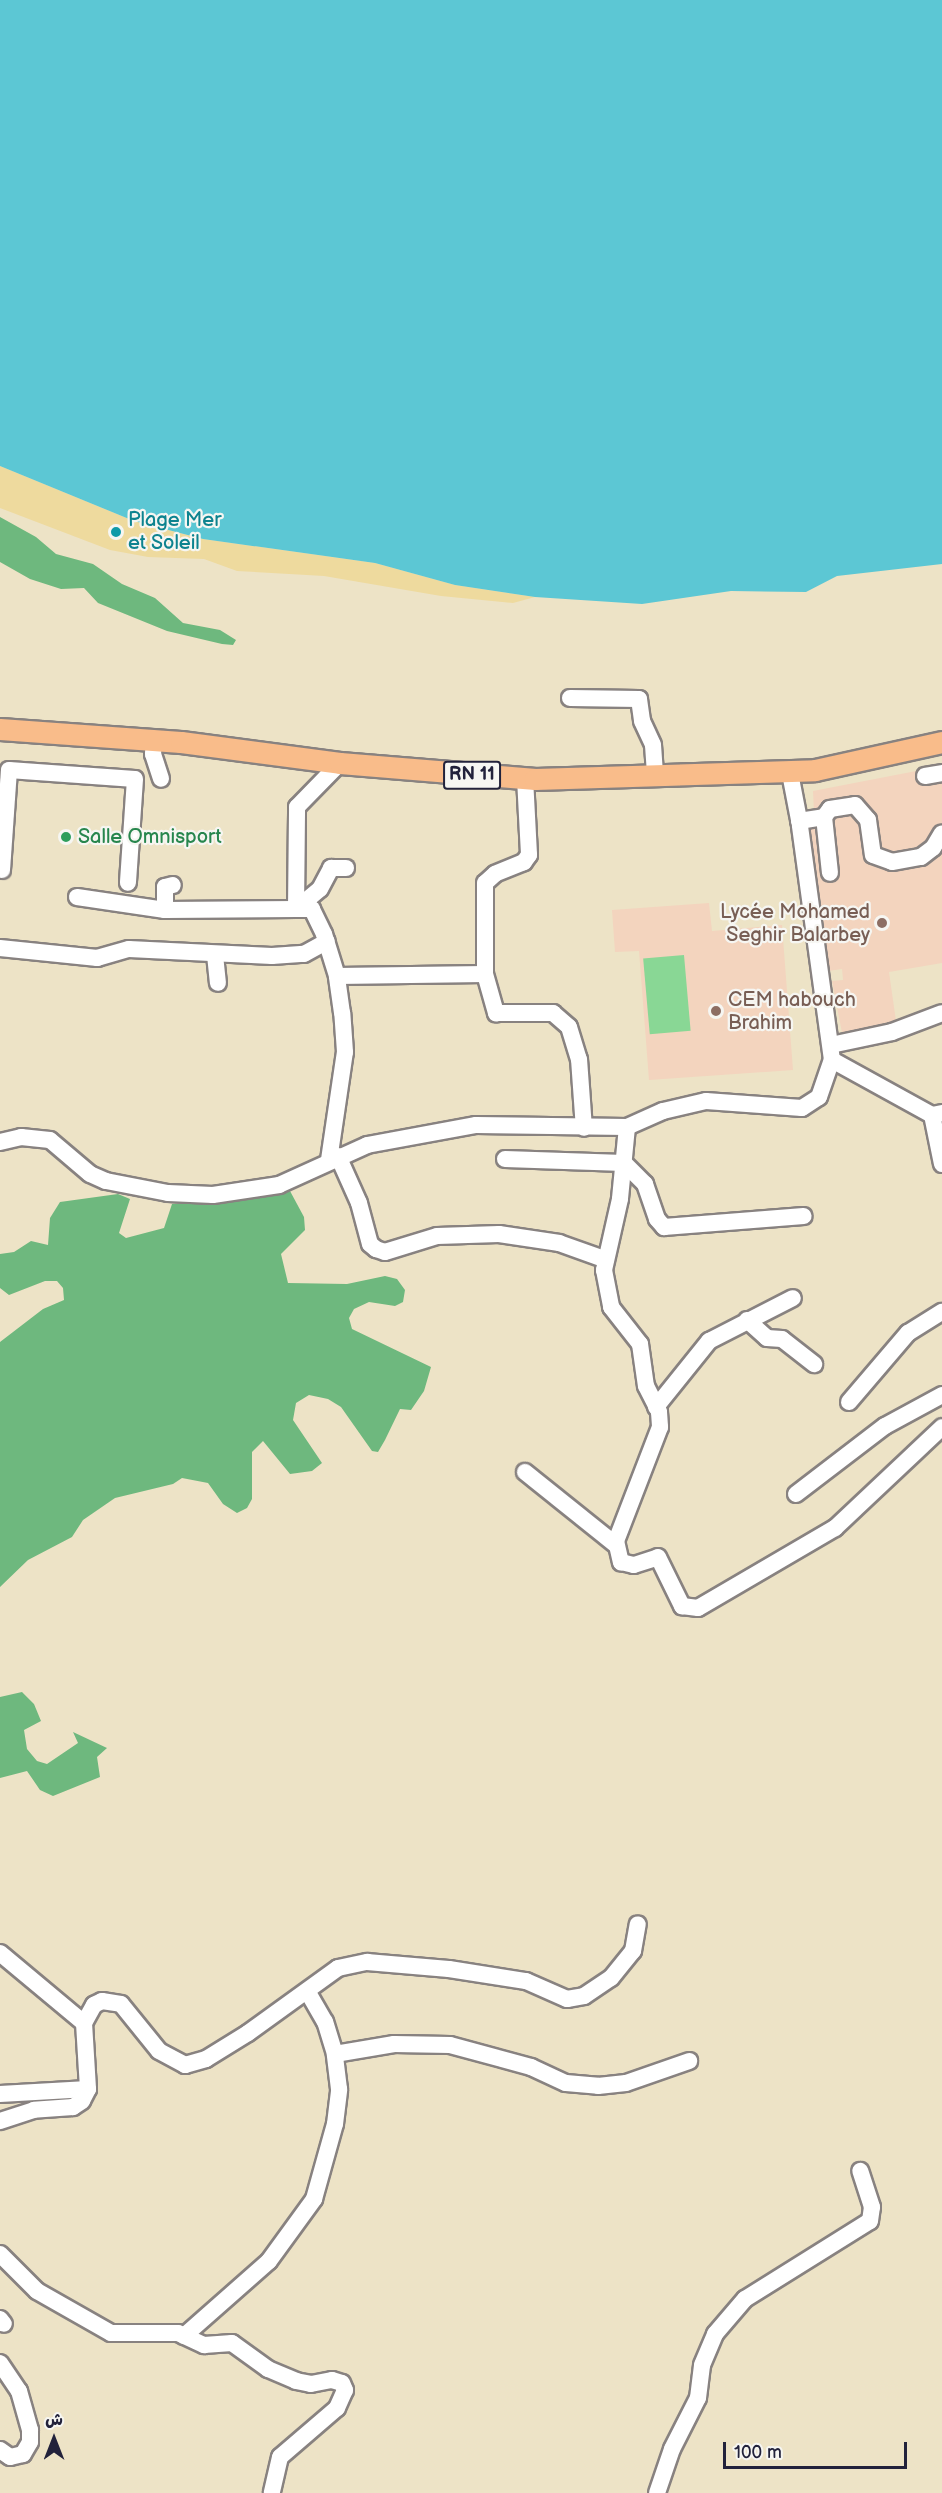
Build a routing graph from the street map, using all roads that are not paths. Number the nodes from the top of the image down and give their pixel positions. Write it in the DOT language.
graph roads {
  1 [pos="570,698"];
  2 [pos="0,729"];
  3 [pos="942,742"];
  4 [pos="153,747"];
  5 [pos="340,763"];
  6 [pos="789,773"];
  7 [pos="655,777"];
  8 [pos="525,778"];
  9 [pos="135,779"];
  10 [pos="161,779"];
  11 [pos="824,817"];
  12 [pos="799,821"];
  13 [pos="942,833"];
  14 [pos="346,868"];
  15 [pos="2,870"];
  16 [pos="831,873"];
  17 [pos="128,883"];
  18 [pos="173,885"];
  19 [pos="77,897"];
  20 [pos="302,903"];
  21 [pos="165,910"];
  22 [pos="327,941"];
  23 [pos="0,948"];
  24 [pos="215,955"];
  25 [pos="485,974"];
  26 [pos="337,975"];
  27 [pos="218,983"];
  28 [pos="942,1013"];
  29 [pos="831,1053"];
  30 [pos="937,1114"];
  31 [pos="627,1127"];
  32 [pos="584,1128"];
  33 [pos="0,1142"];
  34 [pos="334,1158"];
  35 [pos="505,1159"];
  36 [pos="624,1163"];
  37 [pos="942,1164"];
  38 [pos="804,1216"];
  39 [pos="604,1259"];
  40 [pos="793,1298"];
  41 [pos="942,1312"];
  42 [pos="747,1320"];
  43 [pos="814,1364"];
  44 [pos="942,1395"];
  45 [pos="849,1402"];
  46 [pos="656,1407"];
  47 [pos="942,1427"];
  48 [pos="525,1472"];
  49 [pos="796,1494"];
  50 [pos="616,1545"];
  51 [pos="638,1924"];
  52 [pos="0,1953"];
  53 [pos="307,1991"];
  54 [pos="84,2023"];
  55 [pos="335,2054"];
  56 [pos="689,2061"];
  57 [pos="88,2088"];
  58 [pos="0,2094"];
  59 [pos="0,2121"];
  60 [pos="860,2171"];
  61 [pos="0,2254"];
  62 [pos="183,2336"];
  63 [pos="0,2363"];
  64 [pos="0,2450"];
  65 [pos="272,2493"];
  66 [pos="657,2493"];
  1 -- 7 [label="street"];
  2 -- 4 [label="main road, RN 11"];
  3 -- 6 [label="main road, RN 11"];
  4 -- 5 [label="main road, RN 11"];
  4 -- 9 [label="street"];
  4 -- 10 [label="street"];
  5 -- 8 [label="main road, RN 11"];
  5 -- 20 [label="street"];
  6 -- 7 [label="main road, RN 11"];
  6 -- 12 [label="street"];
  7 -- 8 [label="main road, RN 11"];
  8 -- 25 [label="street"];
  9 -- 15 [label="street"];
  9 -- 17 [label="street"];
  11 -- 12 [label="street"];
  11 -- 13 [label="street"];
  11 -- 16 [label="street"];
  12 -- 29 [label="street"];
  14 -- 20 [label="street"];
  18 -- 21 [label="street"];
  19 -- 21 [label="street"];
  20 -- 21 [label="street"];
  20 -- 22 [label="street"];
  22 -- 24 [label="street"];
  22 -- 26 [label="street"];
  23 -- 24 [label="street"];
  24 -- 27 [label="street"];
  25 -- 26 [label="street"];
  25 -- 32 [label="street"];
  26 -- 34 [label="street"];
  28 -- 29 [label="street"];
  29 -- 30 [label="street"];
  29 -- 31 [label="street"];
  30 -- 37 [label="street"];
  31 -- 32 [label="street"];
  31 -- 36 [label="street"];
  32 -- 34 [label="street"];
  33 -- 34 [label="street"];
  34 -- 39 [label="street"];
  35 -- 36 [label="street"];
  36 -- 38 [label="street"];
  36 -- 39 [label="street"];
  39 -- 46 [label="street"];
  40 -- 42 [label="street"];
  41 -- 45 [label="street"];
  42 -- 43 [label="street"];
  42 -- 46 [label="street"];
  44 -- 49 [label="street"];
  46 -- 50 [label="street"];
  47 -- 50 [label="street"];
  48 -- 50 [label="street"];
  51 -- 53 [label="street"];
  52 -- 54 [label="street"];
  53 -- 54 [label="street"];
  53 -- 55 [label="street"];
  54 -- 57 [label="street"];
  55 -- 56 [label="street"];
  55 -- 62 [label="street"];
  57 -- 58 [label="street"];
  57 -- 59 [label="street"];
  60 -- 66 [label="street"];
  61 -- 62 [label="street"];
  62 -- 65 [label="street"];
  63 -- 64 [label="street"];
}
